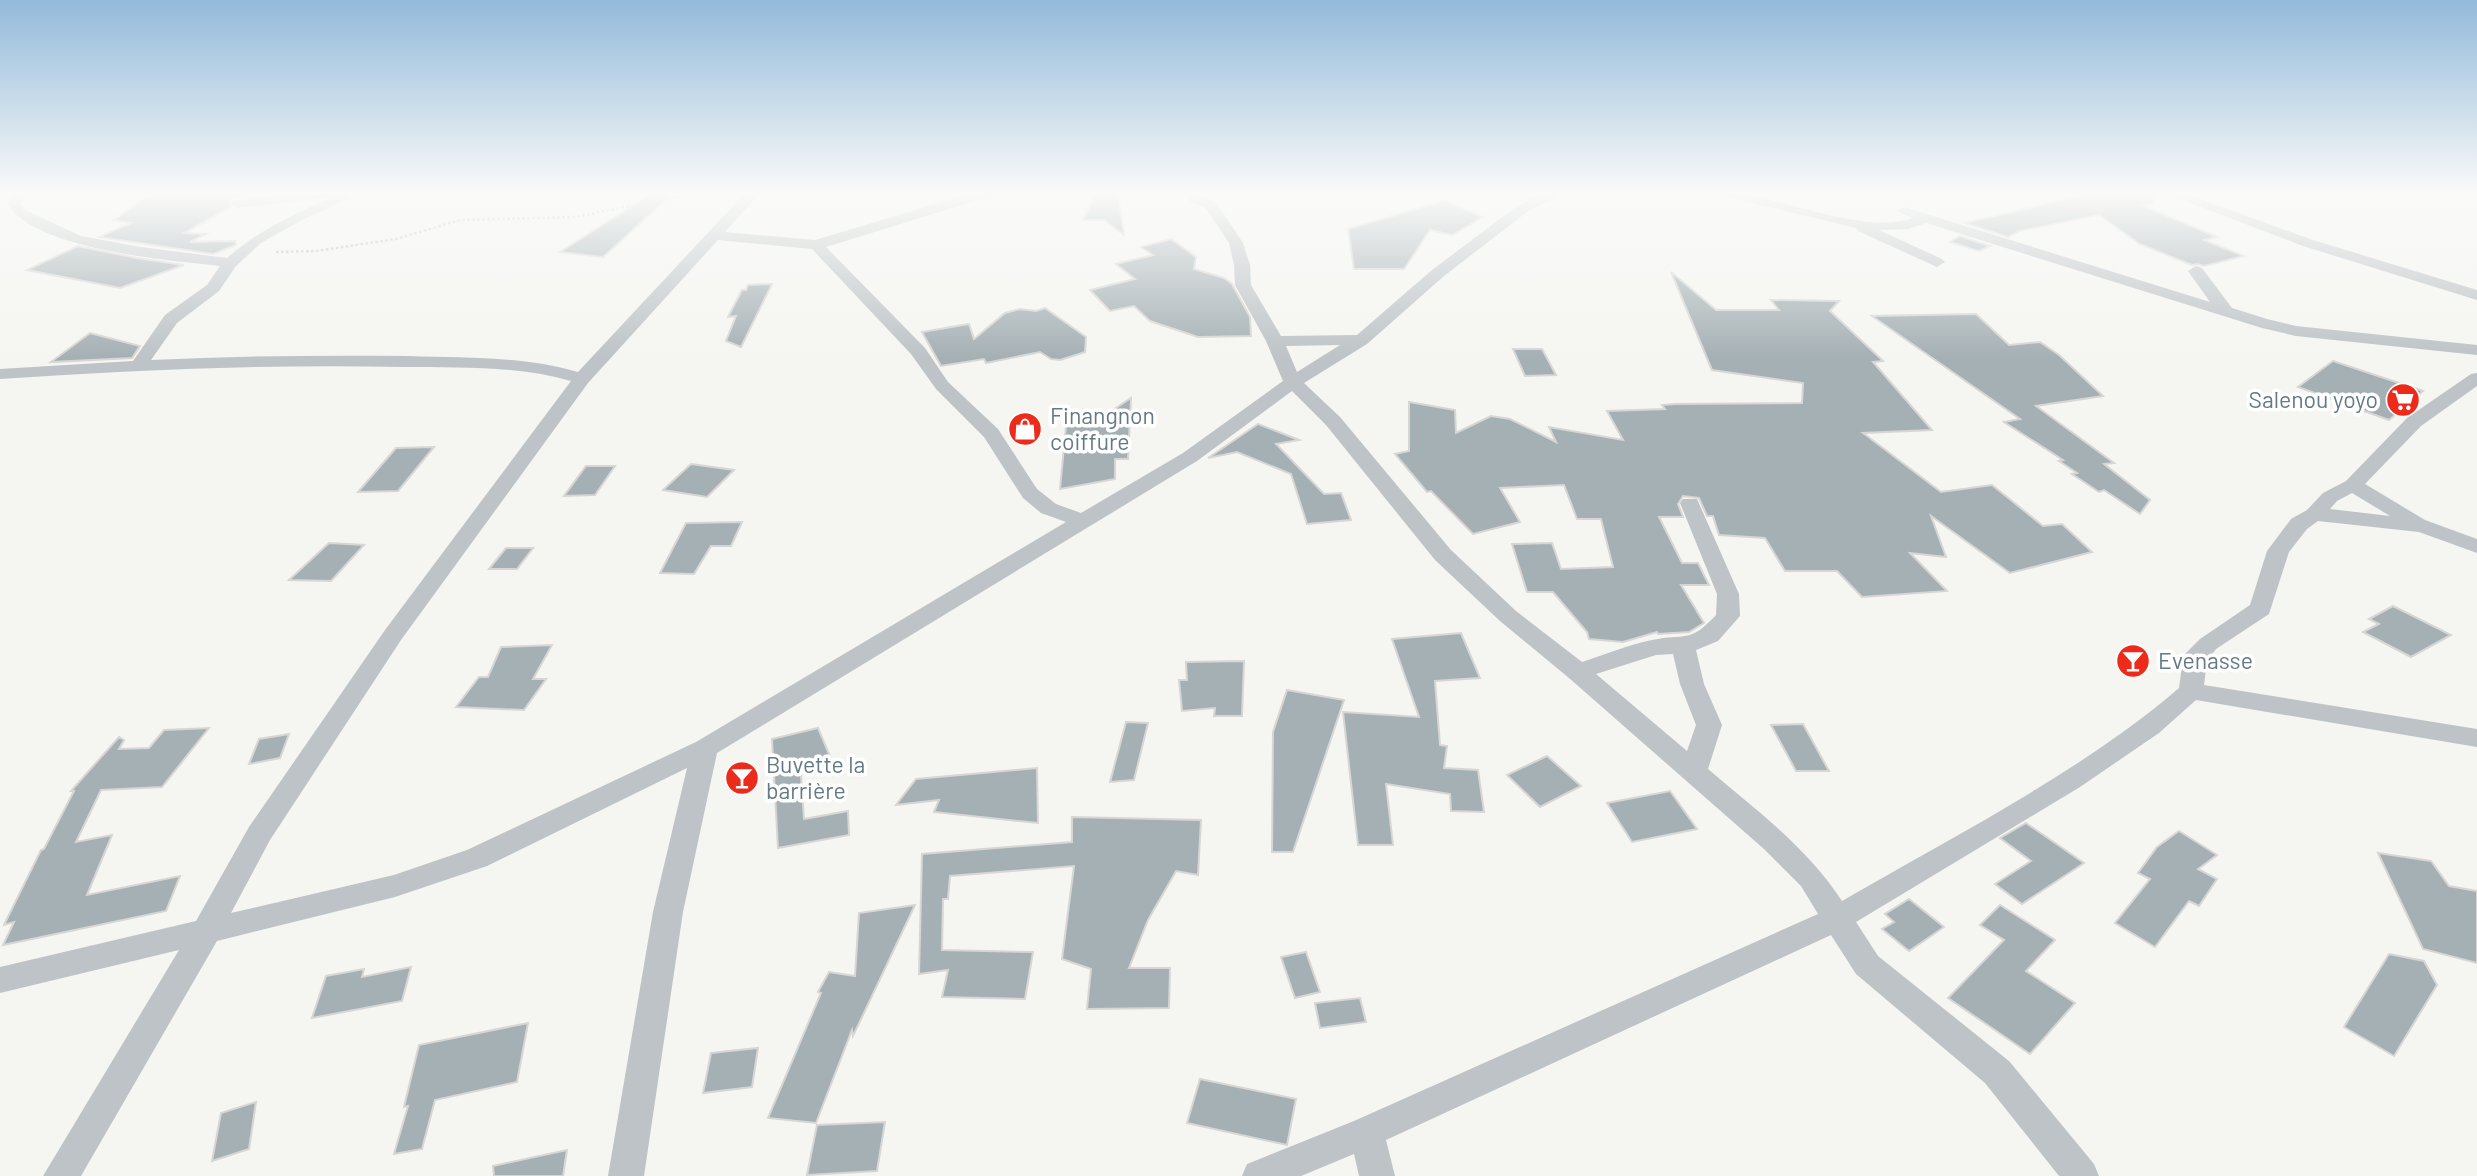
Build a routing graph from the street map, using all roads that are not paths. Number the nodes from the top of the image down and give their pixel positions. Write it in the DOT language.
graph roads {
  1 [pos="129,248"];
  2 [pos="246,248"];
  3 [pos="700,248"];
  4 [pos="819,248"];
  5 [pos="1237,248"];
  6 [pos="1471,248"];
  7 [pos="1908,248"];
  8 [pos="2021,248"];
  9 [pos="2324,248"];
  10 [pos="1937,262"];
  11 [pos="230,263"];
  12 [pos="2196,271"];
  13 [pos="2477,295"];
  14 [pos="2227,313"];
  15 [pos="1362,340"];
  16 [pos="1276,341"];
  17 [pos="2477,350"];
  18 [pos="138,366"];
  19 [pos="0,374"];
  20 [pos="582,379"];
  21 [pos="2477,379"];
  22 [pos="1293,382"];
  23 [pos="2353,485"];
  24 [pos="1689,503"];
  25 [pos="2315,514"];
  26 [pos="1087,521"];
  27 [pos="2421,526"];
  28 [pos="2477,546"];
  29 [pos="1683,646"];
  30 [pos="1578,672"];
  31 [pos="2191,691"];
  32 [pos="2477,738"];
  33 [pos="705,748"];
  34 [pos="1693,772"];
  35 [pos="1836,919"];
  36 [pos="207,930"];
  37 [pos="0,980"];
  38 [pos="1366,1132"];
  39 [pos="61,1176"];
  40 [pos="626,1176"];
  41 [pos="1260,1176"];
  42 [pos="1377,1176"];
  43 [pos="2081,1176"];
  1 -- 11 [label="street"];
  2 -- 11 [label="street"];
  3 -- 20 [label="street"];
  4 -- 26 [label="street"];
  5 -- 16 [label="street"];
  6 -- 15 [label="street"];
  7 -- 10 [label="street"];
  8 -- 14 [label="street"];
  9 -- 13 [label="street"];
  11 -- 18 [label="street"];
  12 -- 14 [label="street"];
  14 -- 17 [label="street"];
  15 -- 16 [label="street"];
  15 -- 22 [label="street"];
  16 -- 22 [label="street"];
  18 -- 19 [label="street"];
  18 -- 20 [label="street"];
  20 -- 36 [label="street"];
  21 -- 23 [label="street"];
  22 -- 26 [label="street"];
  22 -- 30 [label="street"];
  23 -- 25 [label="street"];
  23 -- 27 [label="street"];
  24 -- 29 [label="street"];
  25 -- 27 [label="street"];
  25 -- 31 [label="street"];
  26 -- 33 [label="street"];
  27 -- 28 [label="street"];
  29 -- 30 [label="street"];
  29 -- 34 [label="street"];
  30 -- 34 [label="street"];
  31 -- 32 [label="street"];
  31 -- 35 [label="street"];
  33 -- 36 [label="street"];
  33 -- 40 [label="street"];
  34 -- 35 [label="street"];
  35 -- 38 [label="street"];
  35 -- 43 [label="street"];
  36 -- 37 [label="street"];
  36 -- 39 [label="street"];
  38 -- 41 [label="street"];
  38 -- 42 [label="street"];
}
